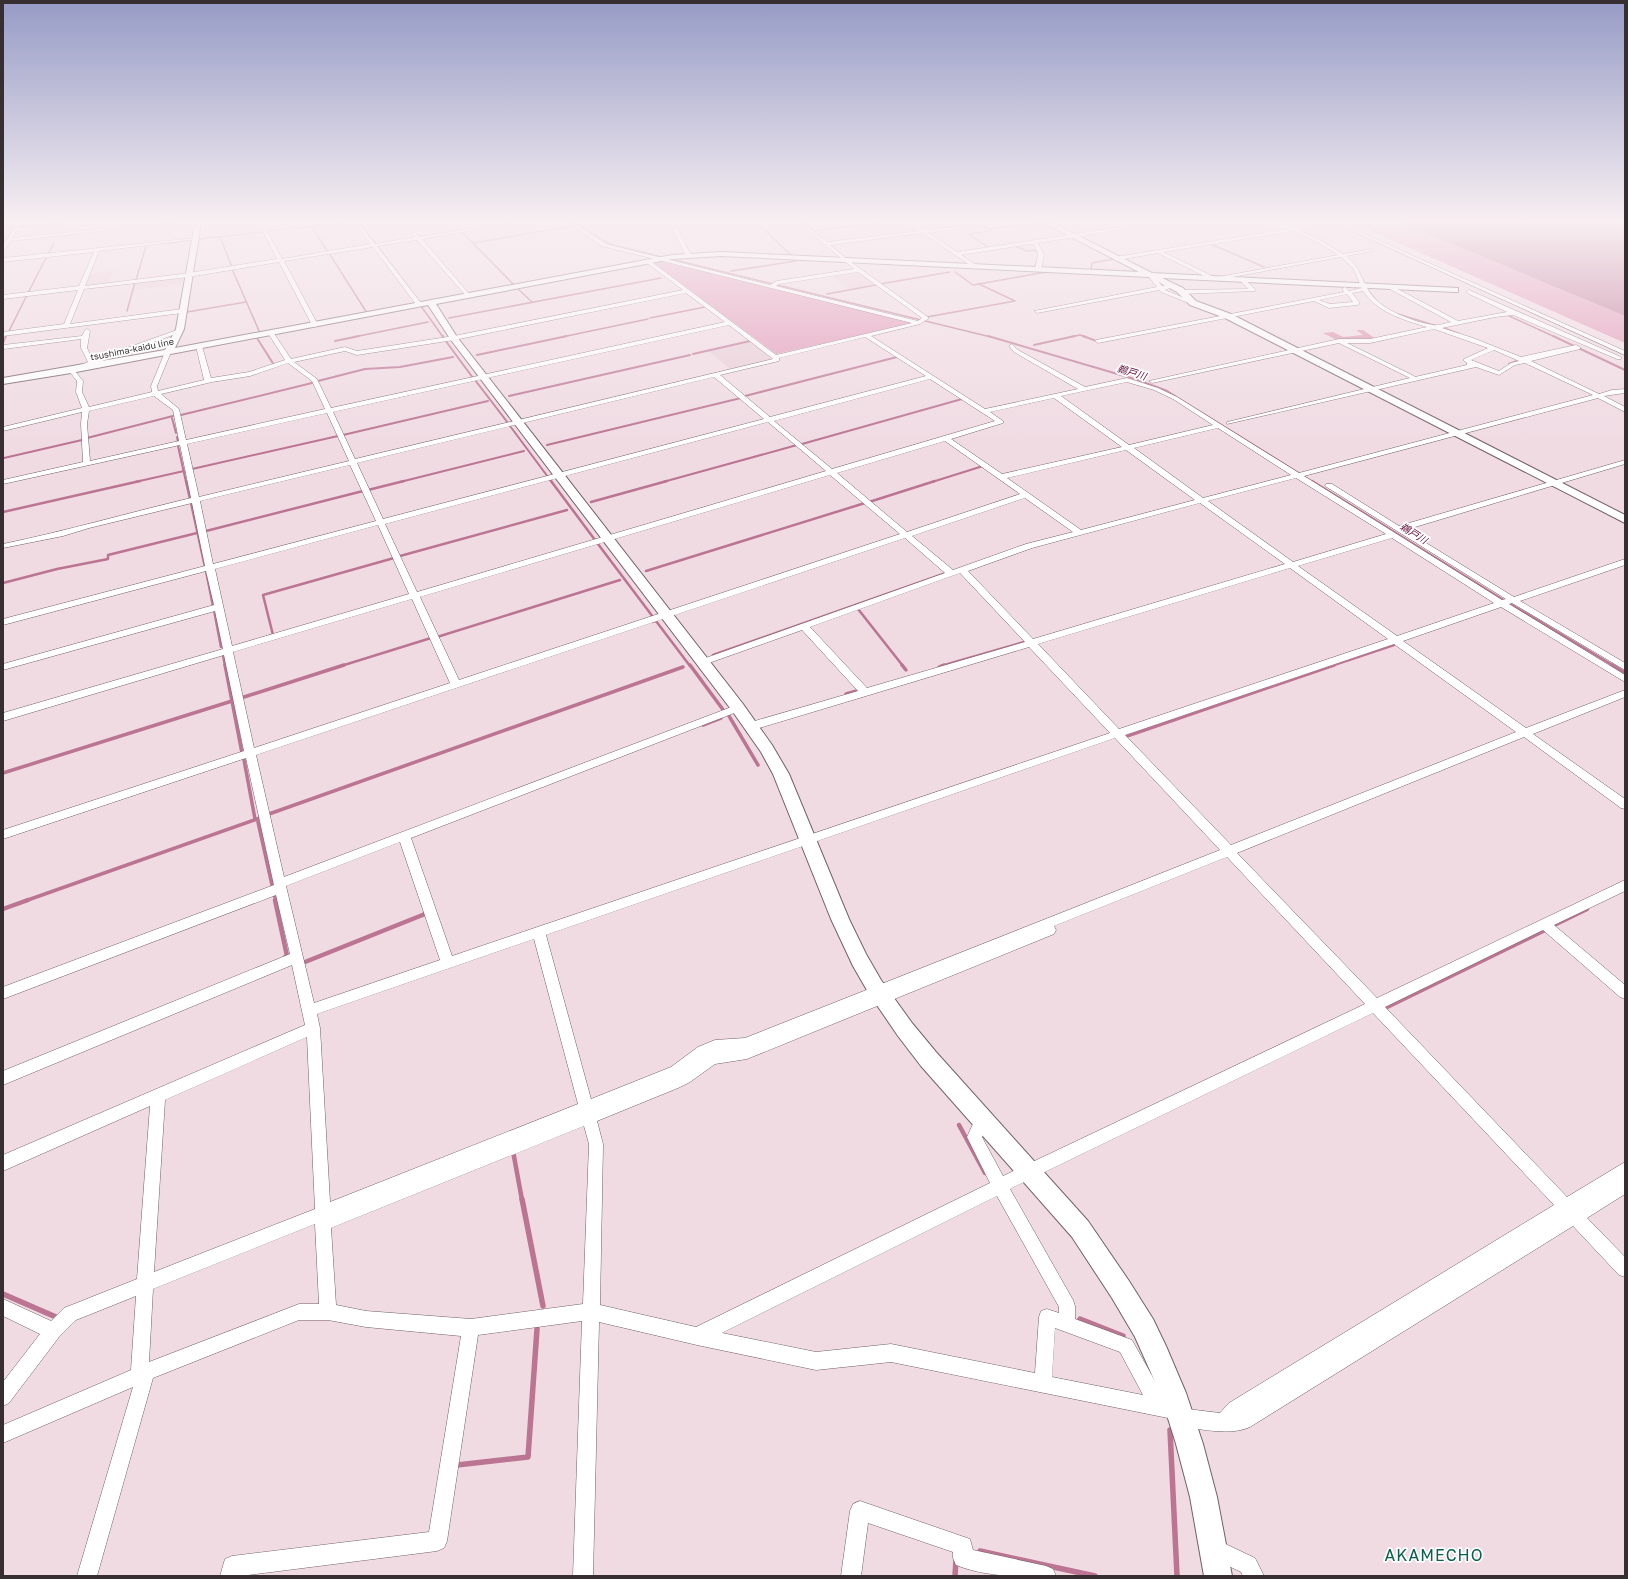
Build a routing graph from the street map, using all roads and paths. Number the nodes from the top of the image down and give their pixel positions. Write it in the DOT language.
graph roads {
  1 [pos="79,297"];
  2 [pos="185,297"];
  3 [pos="300,297"];
  4 [pos="413,297"];
  5 [pos="464,297"];
  6 [pos="655,297"];
  7 [pos="696,297"];
  8 [pos="822,297"];
  9 [pos="896,297"];
  10 [pos="1117,297"];
  11 [pos="1177,297"];
  12 [pos="1187,297"];
  13 [pos="1331,297"];
  14 [pos="1334,297"];
  15 [pos="1352,297"];
  16 [pos="1372,297"];
  17 [pos="1408,297"];
  18 [pos="1475,297"];
  19 [pos="1478,297"];
  20 [pos="1500,297"];
  21 [pos="1188,301"];
  22 [pos="1317,301"];
  23 [pos="431,303"];
  24 [pos="417,306"];
  25 [pos="182,311"];
  26 [pos="1037,311"];
  27 [pos="1514,313"];
  28 [pos="1230,317"];
  29 [pos="921,321"];
  30 [pos="90,323"];
  31 [pos="730,323"];
  32 [pos="1456,323"];
  33 [pos="315,325"];
  34 [pos="66,326"];
  35 [pos="1437,327"];
  36 [pos="179,332"];
  37 [pos="1578,332"];
  38 [pos="10,333"];
  39 [pos="271,333"];
  40 [pos="3,334"];
  41 [pos="866,335"];
  42 [pos="85,337"];
  43 [pos="454,338"];
  44 [pos="1339,341"];
  45 [pos="1100,342"];
  46 [pos="199,346"];
  47 [pos="1012,346"];
  48 [pos="3,348"];
  49 [pos="1493,348"];
  50 [pos="1296,350"];
  51 [pos="168,352"];
  52 [pos="1625,353"];
  53 [pos="775,357"];
  54 [pos="1525,360"];
  55 [pos="1625,360"];
  56 [pos="289,361"];
  57 [pos="96,363"];
  58 [pos="71,370"];
  59 [pos="716,375"];
  60 [pos="484,377"];
  61 [pos="931,377"];
  62 [pos="1412,377"];
  63 [pos="3,381"];
  64 [pos="208,381"];
  65 [pos="1084,389"];
  66 [pos="1370,389"];
  67 [pos="1625,391"];
  68 [pos="155,394"];
  69 [pos="1055,395"];
  70 [pos="1598,396"];
  71 [pos="86,409"];
  72 [pos="1625,410"];
  73 [pos="329,411"];
  74 [pos="984,411"];
  75 [pos="769,420"];
  76 [pos="519,422"];
  77 [pos="1222,423"];
  78 [pos="3,429"];
  79 [pos="1456,433"];
  80 [pos="946,439"];
  81 [pos="182,443"];
  82 [pos="1126,446"];
  83 [pos="352,462"];
  84 [pos="1625,462"];
  85 [pos="87,464"];
  86 [pos="1625,466"];
  87 [pos="832,473"];
  88 [pos="1302,473"];
  89 [pos="559,475"];
  90 [pos="999,476"];
  91 [pos="3,482"];
  92 [pos="1556,484"];
  93 [pos="1026,495"];
  94 [pos="195,500"];
  95 [pos="1202,500"];
  96 [pos="1625,520"];
  97 [pos="380,522"];
  98 [pos="1079,532"];
  99 [pos="1396,532"];
  100 [pos="906,535"];
  101 [pos="608,538"];
  102 [pos="3,546"];
  103 [pos="1625,562"];
  104 [pos="1290,564"];
  105 [pos="209,567"];
  106 [pos="962,570"];
  107 [pos="952,574"];
  108 [pos="415,596"];
  109 [pos="1507,602"];
  110 [pos="218,607"];
  111 [pos="667,615"];
  112 [pos="3,622"];
  113 [pos="804,626"];
  114 [pos="1396,640"];
  115 [pos="1029,641"];
  116 [pos="228,651"];
  117 [pos="703,662"];
  118 [pos="3,667"];
  119 [pos="1625,667"];
  120 [pos="1625,679"];
  121 [pos="456,685"];
  122 [pos="864,690"];
  123 [pos="1625,693"];
  124 [pos="1625,700"];
  125 [pos="738,708"];
  126 [pos="3,717"];
  127 [pos="752,726"];
  128 [pos="1118,735"];
  129 [pos="1528,735"];
  130 [pos="250,754"];
  131 [pos="1625,805"];
  132 [pos="3,835"];
  133 [pos="807,839"];
  134 [pos="405,840"];
  135 [pos="1231,853"];
  136 [pos="280,886"];
  137 [pos="1624,886"];
  138 [pos="1544,924"];
  139 [pos="539,932"];
  140 [pos="296,957"];
  141 [pos="448,963"];
  142 [pos="1625,993"];
  143 [pos="3,994"];
  144 [pos="879,994"];
  145 [pos="1376,1005"];
  146 [pos="309,1011"];
  147 [pos="313,1028"];
  148 [pos="3,1078"];
  149 [pos="158,1095"];
  150 [pos="588,1112"];
  151 [pos="982,1120"];
  152 [pos="3,1163"];
  153 [pos="1625,1170"];
  154 [pos="1030,1173"];
  155 [pos="1625,1185"];
  156 [pos="1000,1186"];
  157 [pos="1570,1211"];
  158 [pos="323,1218"];
  159 [pos="1625,1269"];
  160 [pos="145,1283"];
  161 [pos="3,1307"];
  162 [pos="590,1311"];
  163 [pos="328,1312"];
  164 [pos="1068,1325"];
  165 [pos="471,1328"];
  166 [pos="53,1331"];
  167 [pos="697,1336"];
  168 [pos="142,1374"];
  169 [pos="1043,1384"];
  170 [pos="3,1397"];
  171 [pos="1173,1412"];
  172 [pos="3,1434"];
  173 [pos="1214,1549"];
  174 [pos="87,1576"];
  175 [pos="230,1576"];
  176 [pos="583,1576"];
  177 [pos="851,1576"];
  178 [pos="1046,1576"];
  179 [pos="1218,1576"];
  180 [pos="1254,1576"];
  1 -- 34 [label="street"];
  2 -- 25 [label="street"];
  3 -- 33 [label="street"];
  4 -- 24 [label="street"];
  5 -- 23 [label="street, tsushima-kaidu line"];
  6 -- 43 [label="street"];
  7 -- 31 [label="street"];
  8 -- 29 [label="street"];
  9 -- 29 [label="street"];
  10 -- 26 [label="street"];
  11 -- 21 [label="street"];
  12 -- 28 [label="street"];
  13 -- 28 [label="street"];
  14 -- 22 [label="street"];
  15 -- 22 [label="street"];
  16 -- 35 [label="street"];
  17 -- 32 [label="street"];
  18 -- 27 [label="street"];
  19 -- 37 [label="street"];
  20 -- 37 [label="street"];
  22 -- 28 [label="street"];
  23 -- 24 [label="street, tsushima-kaidu line"];
  23 -- 43 [label="street"];
  24 -- 33 [label="street, tsushima-kaidu line"];
  25 -- 30 [label="street"];
  25 -- 36 [label="street"];
  27 -- 32 [label="street"];
  27 -- 55 [label="street"];
  28 -- 45 [label="street"];
  28 -- 50 [label="street"];
  29 -- 41 [label="street"];
  30 -- 34 [label="street"];
  30 -- 42 [label="street"];
  31 -- 53 [label="street"];
  31 -- 60 [label="street"];
  32 -- 35 [label="street"];
  33 -- 39 [label="street, tsushima-kaidu line"];
  34 -- 38 [label="street"];
  35 -- 44 [label="street"];
  35 -- 49 [label="street"];
  36 -- 51 [label="street"];
  36 -- 57 [label="street"];
  37 -- 52 [label="street"];
  38 -- 40 [label="street"];
  38 -- 48 [label="street"];
  39 -- 46 [label="street, tsushima-kaidu line"];
  39 -- 56 [label="street"];
  41 -- 53 [label="street"];
  41 -- 61 [label="street"];
  42 -- 48 [label="street"];
  42 -- 57 [label="street"];
  43 -- 56 [label="street"];
  43 -- 60 [label="street"];
  44 -- 50 [label="street"];
  44 -- 62 [label="street"];
  46 -- 51 [label="street, tsushima-kaidu line"];
  46 -- 64 [label="street"];
  47 -- 65 [label="street"];
  49 -- 54 [label="street"];
  49 -- 62 [label="street"];
  50 -- 66 [label="street"];
  50 -- 77 [label="street"];
  51 -- 57 [label="street, tsushima-kaidu line"];
  51 -- 68 [label="street"];
  53 -- 59 [label="street"];
  54 -- 54 [label="street"];
  54 -- 66 [label="street"];
  54 -- 70 [label="street"];
  56 -- 64 [label="street"];
  56 -- 73 [label="street"];
  57 -- 58 [label="street, tsushima-kaidu line"];
  58 -- 63 [label="street, tsushima-kaidu line"];
  58 -- 71 [label="street"];
  59 -- 75 [label="street"];
  59 -- 76 [label="street"];
  60 -- 73 [label="street"];
  60 -- 76 [label="street"];
  61 -- 74 [label="street"];
  61 -- 75 [label="street"];
  62 -- 66 [label="street"];
  64 -- 68 [label="street"];
  65 -- 69 [label="street"];
  65 -- 77 [label="street"];
  66 -- 77 [label="street"];
  66 -- 79 [label="street"];
  67 -- 70 [label="street"];
  68 -- 71 [label="street"];
  68 -- 81 [label="street"];
  69 -- 74 [label="street"];
  69 -- 82 [label="street"];
  70 -- 72 [label="street"];
  70 -- 79 [label="street"];
  71 -- 78 [label="street"];
  71 -- 85 [label="street"];
  73 -- 81 [label="street"];
  73 -- 83 [label="street"];
  74 -- 80 [label="street"];
  75 -- 87 [label="street"];
  75 -- 89 [label="street"];
  76 -- 83 [label="street"];
  76 -- 89 [label="street"];
  77 -- 82 [label="street"];
  77 -- 88 [label="street"];
  79 -- 88 [label="street"];
  79 -- 92 [label="street"];
  80 -- 87 [label="street"];
  80 -- 90 [label="street"];
  81 -- 85 [label="street"];
  81 -- 94 [label="street"];
  82 -- 90 [label="street"];
  82 -- 95 [label="street"];
  83 -- 94 [label="street"];
  83 -- 97 [label="street"];
  84 -- 92 [label="street"];
  85 -- 91 [label="street"];
  86 -- 92 [label="street"];
  87 -- 100 [label="street"];
  87 -- 101 [label="street"];
  88 -- 95 [label="street"];
  88 -- 99 [label="street"];
  89 -- 97 [label="street"];
  89 -- 101 [label="street"];
  90 -- 93 [label="street"];
  92 -- 96 [label="street"];
  92 -- 99 [label="street"];
  93 -- 98 [label="street"];
  93 -- 100 [label="street"];
  94 -- 102 [label="street"];
  94 -- 105 [label="street"];
  95 -- 98 [label="street"];
  95 -- 104 [label="street"];
  97 -- 105 [label="street"];
  97 -- 108 [label="street"];
  98 -- 106 [label="street"];
  99 -- 104 [label="street"];
  99 -- 109 [label="street"];
  100 -- 107 [label="street"];
  100 -- 111 [label="street"];
  101 -- 108 [label="street"];
  101 -- 111 [label="street"];
  103 -- 109 [label="street"];
  104 -- 114 [label="street"];
  104 -- 115 [label="street"];
  105 -- 110 [label="street"];
  105 -- 112 [label="street"];
  106 -- 107 [label="street"];
  106 -- 115 [label="street"];
  107 -- 113 [label="street"];
  108 -- 116 [label="street"];
  108 -- 121 [label="street"];
  109 -- 114 [label="street"];
  109 -- 119 [label="street"];
  109 -- 120 [label="street"];
  110 -- 116 [label="street"];
  110 -- 118 [label="street"];
  111 -- 117 [label="street"];
  111 -- 121 [label="street"];
  113 -- 117 [label="street"];
  113 -- 122 [label="street"];
  114 -- 128 [label="street"];
  114 -- 129 [label="street"];
  115 -- 122 [label="street"];
  115 -- 128 [label="street"];
  116 -- 126 [label="street"];
  116 -- 130 [label="street"];
  117 -- 125 [label="street"];
  121 -- 130 [label="street"];
  122 -- 127 [label="street"];
  123 -- 129 [label="street"];
  124 -- 129 [label="street"];
  125 -- 127 [label="street"];
  125 -- 134 [label="street"];
  127 -- 133 [label="street"];
  128 -- 133 [label="street"];
  128 -- 135 [label="street"];
  129 -- 131 [label="street"];
  129 -- 135 [label="street"];
  130 -- 132 [label="street"];
  130 -- 136 [label="street"];
  133 -- 139 [label="street"];
  133 -- 144 [label="street"];
  134 -- 136 [label="street"];
  134 -- 141 [label="street"];
  135 -- 144 [label="street"];
  135 -- 145 [label="street"];
  136 -- 140 [label="street"];
  136 -- 143 [label="street"];
  137 -- 138 [label="street"];
  138 -- 142 [label="street"];
  138 -- 145 [label="street"];
  139 -- 141 [label="street"];
  139 -- 150 [label="street"];
  140 -- 146 [label="street"];
  140 -- 148 [label="street"];
  141 -- 146 [label="street"];
  144 -- 150 [label="street"];
  144 -- 151 [label="street"];
  145 -- 154 [label="street"];
  145 -- 157 [label="street"];
  146 -- 147 [label="street"];
  147 -- 149 [label="street"];
  147 -- 158 [label="street"];
  149 -- 152 [label="street"];
  149 -- 160 [label="street"];
  150 -- 158 [label="street"];
  150 -- 162 [label="street"];
  151 -- 154 [label="street"];
  151 -- 156 [label="street"];
  153 -- 157 [label="street"];
  154 -- 156 [label="street"];
  154 -- 171 [label="street"];
  155 -- 157 [label="street"];
  156 -- 164 [label="street"];
  156 -- 167 [label="street"];
  157 -- 159 [label="street"];
  157 -- 171 [label="street"];
  158 -- 160 [label="street"];
  158 -- 163 [label="street"];
  160 -- 166 [label="street"];
  160 -- 168 [label="street"];
  161 -- 166 [label="street"];
  162 -- 165 [label="street"];
  162 -- 167 [label="street"];
  162 -- 176 [label="street"];
  163 -- 165 [label="street"];
  163 -- 168 [label="street"];
  164 -- 169 [label="street"];
  164 -- 171 [label="street"];
  165 -- 175 [label="street"];
  166 -- 170 [label="street"];
  167 -- 169 [label="street"];
  168 -- 172 [label="street"];
  168 -- 174 [label="street"];
  169 -- 171 [label="street"];
  171 -- 173 [label="street"];
  173 -- 179 [label="street"];
  173 -- 180 [label="street"];
  177 -- 178 [label="street"];
}
